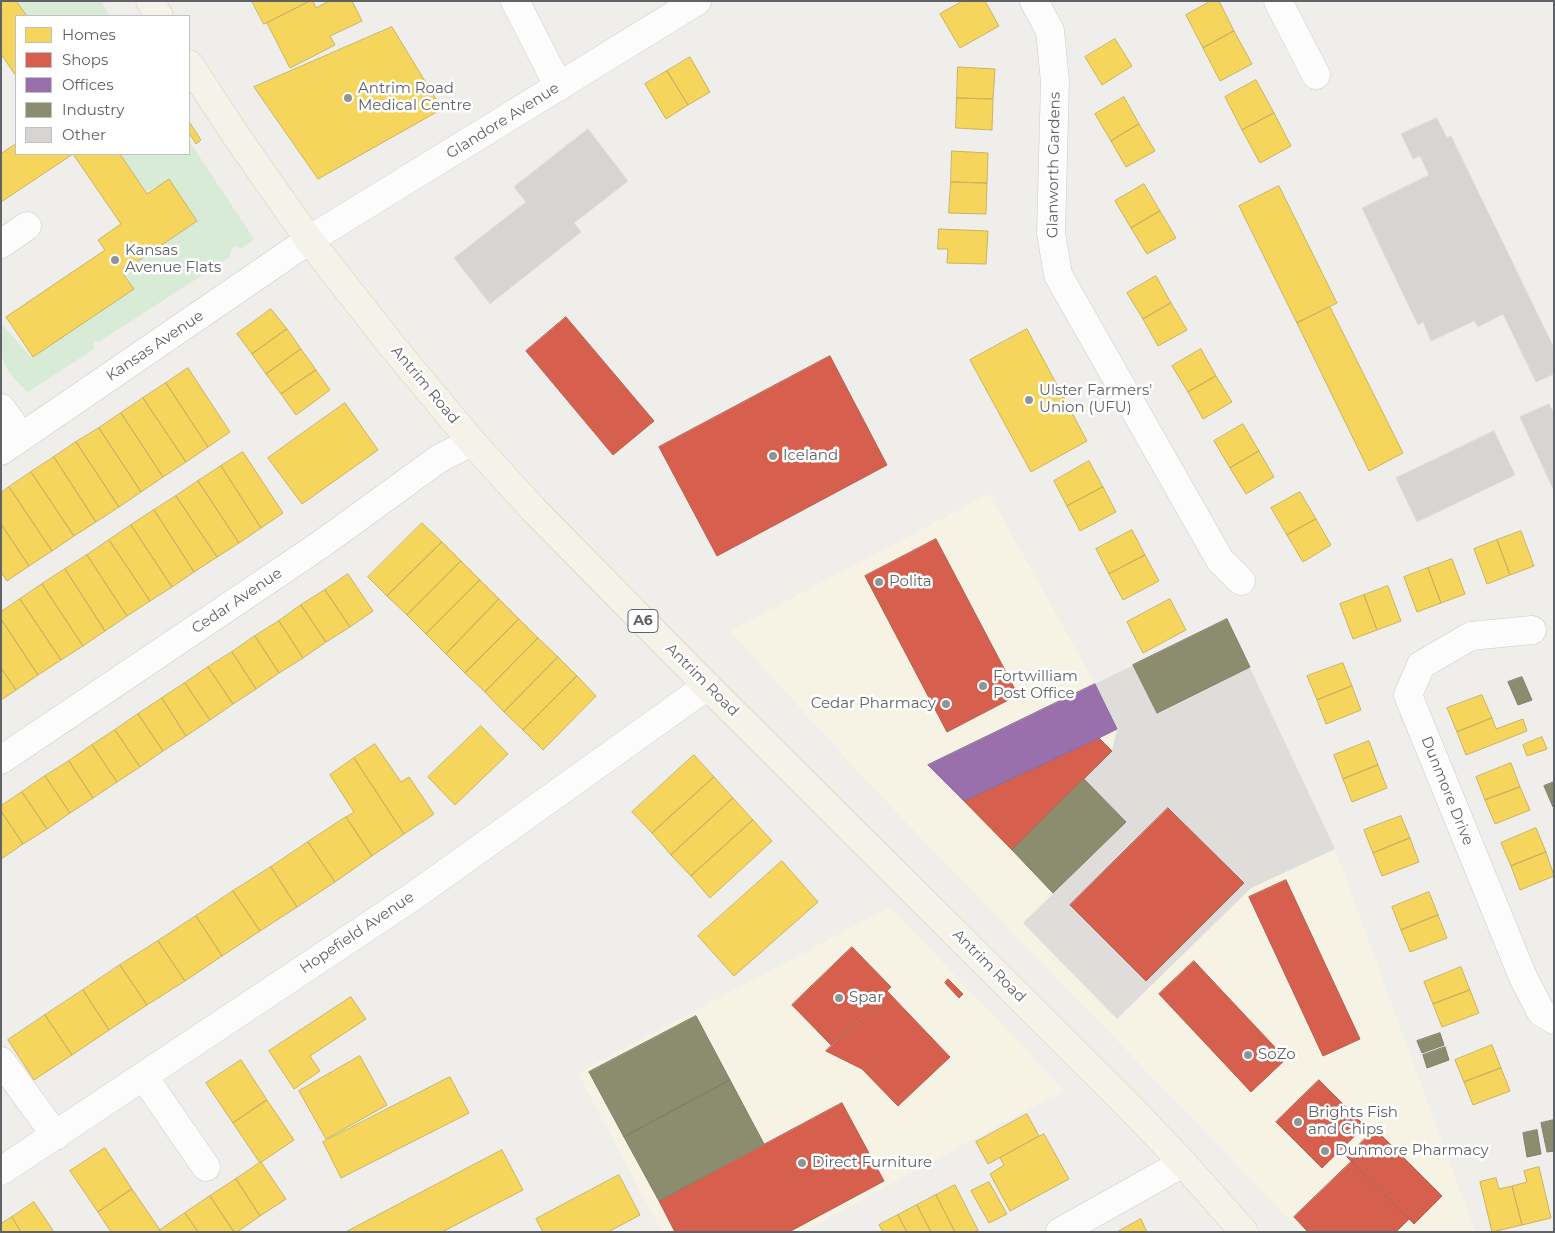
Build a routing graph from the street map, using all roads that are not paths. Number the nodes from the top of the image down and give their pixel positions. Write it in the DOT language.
graph roads {
  1 [pos="150,1"];
  2 [pos="515,1"];
  3 [pos="697,1"];
  4 [pos="1034,1"];
  5 [pos="1278,1"];
  6 [pos="158,15"];
  7 [pos="190,66"];
  8 [pos="1316,75"];
  9 [pos="559,86"];
  10 [pos="27,226"];
  11 [pos="309,240"];
  12 [pos="1,244"];
  13 [pos="1,408"];
  14 [pos="472,442"];
  15 [pos="11,444"];
  16 [pos="1242,580"];
  17 [pos="1532,630"];
  18 [pos="707,686"];
  19 [pos="1,760"];
  20 [pos="1554,1020"];
  21 [pos="1,1061"];
  22 [pos="144,1076"];
  23 [pos="56,1136"];
  24 [pos="1183,1163"];
  25 [pos="206,1167"];
  26 [pos="1,1171"];
  27 [pos="1060,1232"];
  28 [pos="1244,1232"];
  1 -- 6 [label="main road"];
  2 -- 9 [label="street"];
  3 -- 9 [label="street, Glandore Avenue"];
  4 -- 16 [label="street, Glanworth Gardens"];
  5 -- 8 [label="street"];
  7 -- 11 [label="main road, Antrim Road / A6"];
  9 -- 11 [label="street, Glandore Avenue"];
  10 -- 12 [label="street"];
  11 -- 14 [label="main road, Antrim Road / A6"];
  11 -- 15 [label="street, Kansas Avenue"];
  13 -- 15 [label="street"];
  14 -- 18 [label="main road, Antrim Road / A6"];
  14 -- 19 [label="street, Cedar Avenue"];
  17 -- 20 [label="street, Dunmore Drive"];
  18 -- 22 [label="street, Hopefield Avenue"];
  18 -- 24 [label="main road, Antrim Road / A6"];
  21 -- 23 [label="street"];
  22 -- 23 [label="street, Hopefield Avenue"];
  22 -- 25 [label="street"];
  23 -- 26 [label="street, Hopefield Avenue"];
  24 -- 27 [label="street"];
  24 -- 28 [label="main road, Antrim Road / A6"];
}
